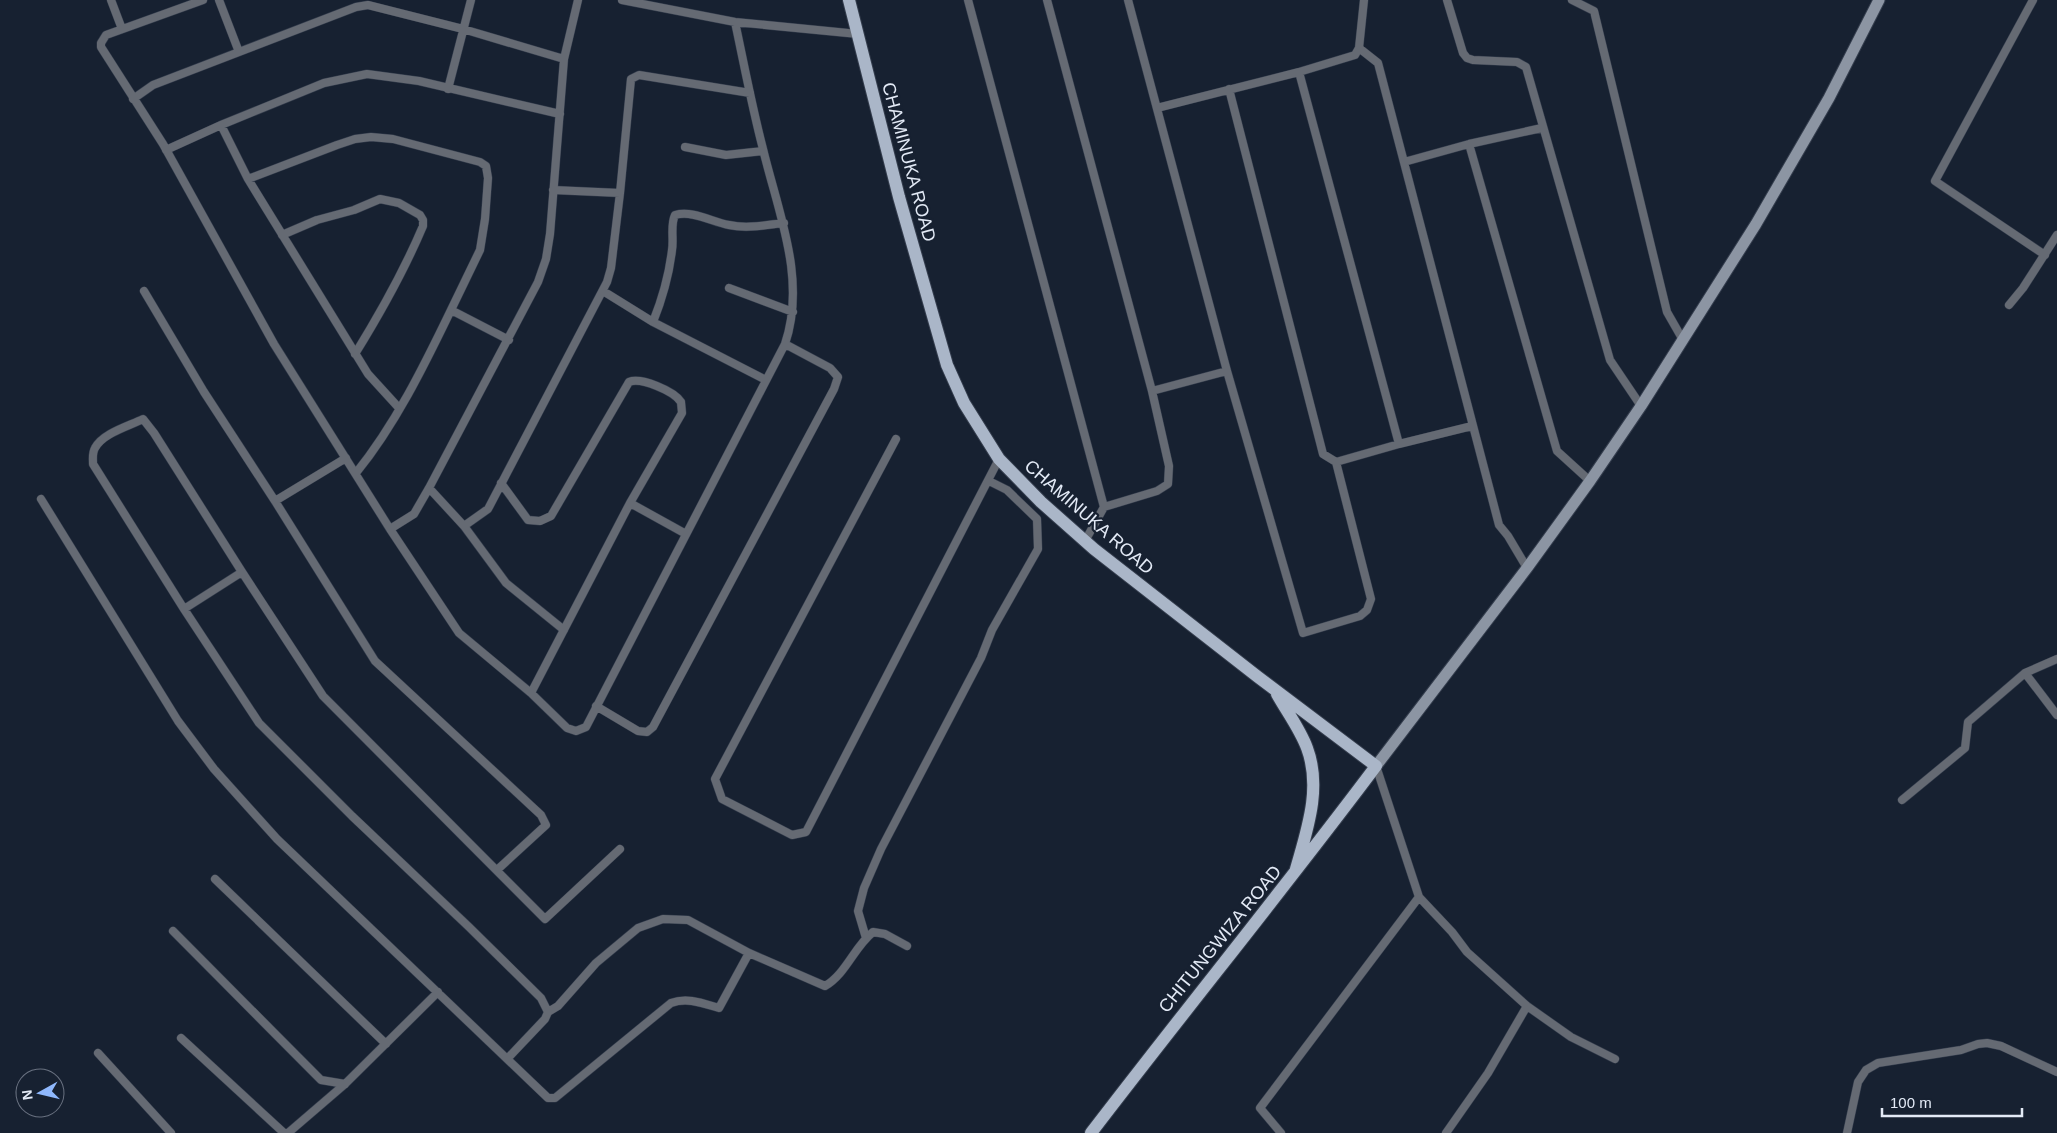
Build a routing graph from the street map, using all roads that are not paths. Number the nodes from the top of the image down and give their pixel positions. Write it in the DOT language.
graph roads {
  1 [pos="111,0"];
  2 [pos="203,0"];
  3 [pos="219,0"];
  4 [pos="471,0"];
  5 [pos="578,0"];
  6 [pos="622,0"];
  7 [pos="849,0"];
  8 [pos="968,0"];
  9 [pos="1047,0"];
  10 [pos="1128,0"];
  11 [pos="1364,0"];
  12 [pos="1447,0"];
  13 [pos="1572,0"];
  14 [pos="1878,0"];
  15 [pos="2033,0"];
  16 [pos="734,22"];
  17 [pos="122,29"];
  18 [pos="463,29"];
  19 [pos="858,34"];
  20 [pos="1359,48"];
  21 [pos="240,52"];
  22 [pos="564,59"];
  23 [pos="1299,72"];
  24 [pos="1229,88"];
  25 [pos="448,89"];
  26 [pos="750,93"];
  27 [pos="133,99"];
  28 [pos="1157,108"];
  29 [pos="560,114"];
  30 [pos="221,124"];
  31 [pos="1542,128"];
  32 [pos="1469,144"];
  33 [pos="685,147"];
  34 [pos="166,150"];
  35 [pos="763,152"];
  36 [pos="1404,162"];
  37 [pos="248,179"];
  38 [pos="553,190"];
  39 [pos="620,194"];
  40 [pos="784,223"];
  41 [pos="282,235"];
  42 [pos="2057,235"];
  43 [pos="2045,255"];
  44 [pos="729,288"];
  45 [pos="144,291"];
  46 [pos="603,291"];
  47 [pos="2009,305"];
  48 [pos="451,310"];
  49 [pos="793,312"];
  50 [pos="653,322"];
  51 [pos="509,340"];
  52 [pos="1683,340"];
  53 [pos="786,344"];
  54 [pos="355,354"];
  55 [pos="1227,371"];
  56 [pos="766,380"];
  57 [pos="1152,391"];
  58 [pos="1641,406"];
  59 [pos="399,408"];
  60 [pos="1472,426"];
  61 [pos="896,439"];
  62 [pos="1399,444"];
  63 [pos="346,458"];
  64 [pos="999,459"];
  65 [pos="1336,462"];
  66 [pos="356,473"];
  67 [pos="989,481"];
  68 [pos="1590,481"];
  69 [pos="501,484"];
  70 [pos="430,488"];
  71 [pos="41,500"];
  72 [pos="275,501"];
  73 [pos="630,503"];
  74 [pos="1104,507"];
  75 [pos="464,526"];
  76 [pos="390,529"];
  77 [pos="686,534"];
  78 [pos="1085,541"];
  79 [pos="1527,568"];
  80 [pos="242,572"];
  81 [pos="184,609"];
  82 [pos="564,630"];
  83 [pos="2057,658"];
  84 [pos="2025,673"];
  85 [pos="1273,688"];
  86 [pos="531,693"];
  87 [pos="596,706"];
  88 [pos="2057,715"];
  89 [pos="1376,766"];
  90 [pos="1902,800"];
  91 [pos="620,849"];
  92 [pos="497,870"];
  93 [pos="1294,876"];
  94 [pos="215,879"];
  95 [pos="1419,897"];
  96 [pos="173,931"];
  97 [pos="866,938"];
  98 [pos="906,946"];
  99 [pos="749,953"];
  100 [pos="438,992"];
  101 [pos="1527,1006"];
  102 [pos="548,1012"];
  103 [pos="181,1038"];
  104 [pos="386,1044"];
  105 [pos="98,1053"];
  106 [pos="508,1058"];
  107 [pos="1615,1059"];
  108 [pos="2057,1072"];
  109 [pos="345,1084"];
  110 [pos="171,1133"];
  111 [pos="284,1133"];
  112 [pos="288,1133"];
  113 [pos="1091,1133"];
  114 [pos="1281,1133"];
  115 [pos="1446,1133"];
  116 [pos="1847,1133"];
  1 -- 17 [label="street"];
  2 -- 17 [label="street"];
  3 -- 21 [label="street"];
  4 -- 18 [label="street"];
  5 -- 22 [label="street"];
  6 -- 16 [label="street"];
  7 -- 19 [label="main road, CHAMINUKA ROAD"];
  8 -- 74 [label="street"];
  9 -- 57 [label="street"];
  10 -- 28 [label="street"];
  11 -- 20 [label="street"];
  12 -- 31 [label="street"];
  13 -- 52 [label="street"];
  14 -- 52 [label="main road"];
  15 -- 43 [label="street"];
  16 -- 19 [label="street"];
  16 -- 26 [label="street"];
  17 -- 27 [label="street"];
  18 -- 21 [label="street"];
  18 -- 22 [label="street"];
  18 -- 25 [label="street"];
  19 -- 64 [label="main road, CHAMINUKA ROAD"];
  20 -- 23 [label="street"];
  20 -- 36 [label="street"];
  21 -- 27 [label="street"];
  22 -- 29 [label="street"];
  23 -- 24 [label="street"];
  23 -- 62 [label="street"];
  24 -- 28 [label="street"];
  24 -- 65 [label="street"];
  25 -- 29 [label="street"];
  25 -- 30 [label="street"];
  26 -- 35 [label="street"];
  26 -- 39 [label="street"];
  27 -- 34 [label="street"];
  28 -- 55 [label="street"];
  29 -- 38 [label="street"];
  30 -- 34 [label="street"];
  30 -- 37 [label="street"];
  31 -- 32 [label="street"];
  31 -- 58 [label="street"];
  32 -- 36 [label="street"];
  32 -- 68 [label="street"];
  33 -- 35 [label="street"];
  34 -- 63 [label="street"];
  35 -- 40 [label="street"];
  36 -- 60 [label="street"];
  37 -- 41 [label="street"];
  37 -- 48 [label="street"];
  38 -- 39 [label="street"];
  38 -- 51 [label="street"];
  39 -- 46 [label="street"];
  40 -- 49 [label="street"];
  40 -- 50 [label="street"];
  41 -- 54 [label="street"];
  41 -- 54 [label="street"];
  42 -- 43 [label="street"];
  43 -- 47 [label="street"];
  44 -- 49 [label="street"];
  45 -- 72 [label="street"];
  46 -- 50 [label="street"];
  46 -- 69 [label="street"];
  48 -- 51 [label="street"];
  48 -- 59 [label="street"];
  49 -- 53 [label="street"];
  50 -- 56 [label="street"];
  51 -- 70 [label="street"];
  52 -- 58 [label="main road"];
  53 -- 56 [label="street"];
  53 -- 87 [label="street"];
  54 -- 59 [label="street"];
  55 -- 57 [label="street"];
  55 -- 65 [label="street"];
  56 -- 77 [label="street"];
  57 -- 74 [label="street"];
  58 -- 68 [label="main road"];
  59 -- 66 [label="street"];
  60 -- 62 [label="street"];
  60 -- 79 [label="street"];
  61 -- 67 [label="street"];
  62 -- 65 [label="street"];
  63 -- 66 [label="street"];
  63 -- 72 [label="street"];
  64 -- 67 [label="street"];
  64 -- 78 [label="main road, CHAMINUKA ROAD"];
  66 -- 76 [label="street"];
  67 -- 97 [label="street"];
  68 -- 79 [label="main road"];
  69 -- 73 [label="street"];
  69 -- 75 [label="street"];
  70 -- 75 [label="street"];
  70 -- 76 [label="street"];
  71 -- 100 [label="street"];
  72 -- 92 [label="street"];
  73 -- 77 [label="street"];
  73 -- 82 [label="street"];
  74 -- 78 [label="street"];
  75 -- 82 [label="street"];
  76 -- 86 [label="street"];
  77 -- 87 [label="street"];
  78 -- 85 [label="main road, CHAMINUKA ROAD"];
  79 -- 89 [label="main road"];
  80 -- 81 [label="street"];
  80 -- 81 [label="street"];
  80 -- 92 [label="street"];
  81 -- 102 [label="street"];
  82 -- 86 [label="street"];
  83 -- 84 [label="street"];
  84 -- 88 [label="street"];
  84 -- 90 [label="street"];
  85 -- 89 [label="main road, CHAMINUKA ROAD"];
  85 -- 93 [label="main road"];
  86 -- 87 [label="street"];
  89 -- 93 [label="main road, CHITUNGWIZA ROAD"];
  89 -- 95 [label="street"];
  91 -- 92 [label="street"];
  93 -- 113 [label="main road, CHITUNGWIZA ROAD"];
  94 -- 104 [label="street"];
  95 -- 101 [label="street"];
  95 -- 114 [label="street"];
  96 -- 109 [label="street"];
  97 -- 98 [label="street"];
  97 -- 99 [label="street"];
  99 -- 102 [label="street"];
  99 -- 106 [label="street"];
  100 -- 104 [label="street"];
  100 -- 106 [label="street"];
  101 -- 107 [label="street"];
  101 -- 115 [label="street"];
  102 -- 106 [label="street"];
  103 -- 111 [label="street"];
  104 -- 109 [label="street"];
  105 -- 110 [label="street"];
  108 -- 116 [label="street"];
  109 -- 112 [label="street"];
}
